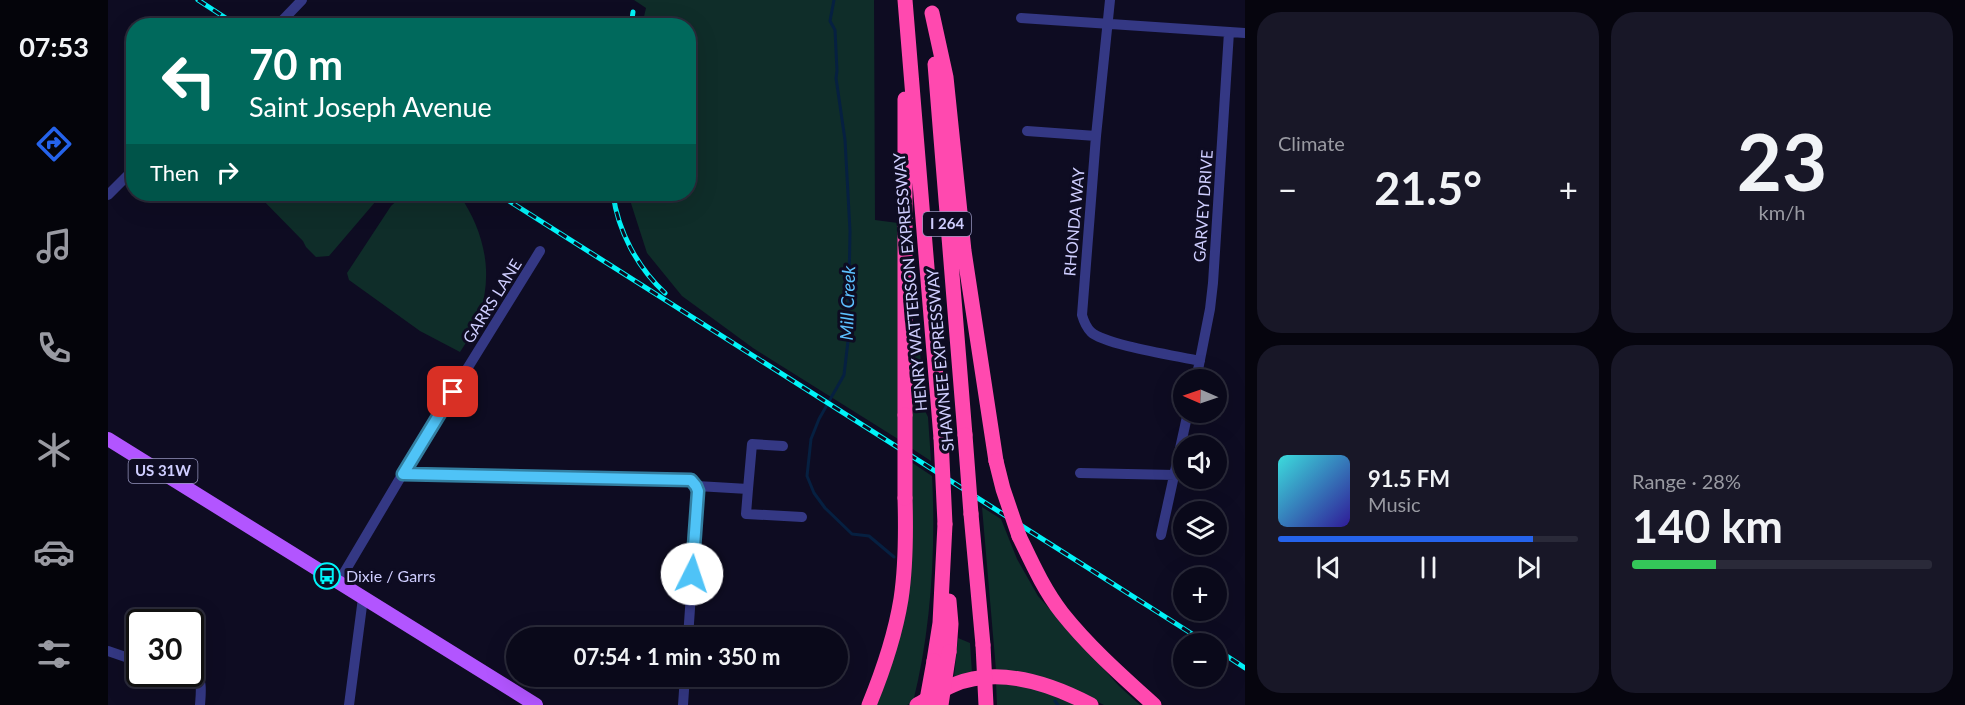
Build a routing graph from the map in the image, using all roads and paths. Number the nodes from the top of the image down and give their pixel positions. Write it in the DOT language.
graph roads {
  1 [pos="302,0"];
  2 [pos="905,0"];
  3 [pos="1110,0"];
  4 [pos="931,6"];
  5 [pos="285,18"];
  6 [pos="1021,18"];
  7 [pos="1109,24"];
  8 [pos="1229,32"];
  9 [pos="1245,33"];
  10 [pos="909,49"];
  11 [pos="1028,131"];
  12 [pos="1096,136"];
  13 [pos="126,177"];
  14 [pos="108,195"];
  15 [pos="540,251"];
  16 [pos="1200,361"];
  17 [pos="1198,369"];
  18 [pos="108,438"];
  19 [pos="783,446"];
  20 [pos="1080,472"];
  21 [pos="403,474"];
  22 [pos="1173,475"];
  23 [pos="695,484"];
  24 [pos="1173,484"];
  25 [pos="748,489"];
  26 [pos="802,517"];
  27 [pos="1161,535"];
  28 [pos="945,562"];
  29 [pos="338,583"];
  30 [pos="363,598"];
  31 [pos="689,627"];
  32 [pos="108,651"];
  33 [pos="126,659"];
  34 [pos="200,687"];
  35 [pos="684,687"];
  36 [pos="200,705"];
  37 [pos="349,705"];
  38 [pos="536,705"];
  39 [pos="683,705"];
  40 [pos="869,705"];
  41 [pos="917,705"];
  42 [pos="926,705"];
  43 [pos="941,705"];
  44 [pos="986,705"];
  45 [pos="1091,705"];
  46 [pos="1154,705"];
  1 -- 5 [label="street"];
  2 -- 10 [label="highway, HENRY WATTERSON EXPRESSWAY / I 264"];
  3 -- 7 [label="street, RHONDA WAY"];
  4 -- 44 [label="highway, SHAWNEE EXPRESSWAY / I 264, bridge"];
  4 -- 46 [label="highway, bridge"];
  6 -- 7 [label="street"];
  7 -- 8 [label="street"];
  7 -- 12 [label="street, RHONDA WAY"];
  8 -- 9 [label="street"];
  8 -- 16 [label="street, GARVEY DRIVE"];
  10 -- 28 [label="highway, HENRY WATTERSON EXPRESSWAY / I 264, bridge"];
  10 -- 40 [label="highway, bridge"];
  11 -- 12 [label="street"];
  12 -- 16 [label="street, RHONDA WAY"];
  13 -- 14 [label="street"];
  15 -- 21 [label="street, GARRS LANE"];
  16 -- 17 [label="street, GARVEY DRIVE"];
  18 -- 29 [label="main road, US 31W"];
  19 -- 25 [label="street"];
  20 -- 22 [label="street"];
  21 -- 23 [label="street"];
  21 -- 29 [label="street, GARRS LANE"];
  23 -- 25 [label="street"];
  23 -- 31 [label="street"];
  24 -- 27 [label="street"];
  25 -- 26 [label="street"];
  28 -- 42 [label="highway, I 264, bridge"];
  28 -- 43 [label="highway, bridge"];
  29 -- 30 [label="main road, US 31W"];
  30 -- 37 [label="street"];
  30 -- 38 [label="main road, US 31W"];
  32 -- 33 [label="street"];
  34 -- 36 [label="street"];
  35 -- 39 [label="street"];
  41 -- 45 [label="highway"];
}
